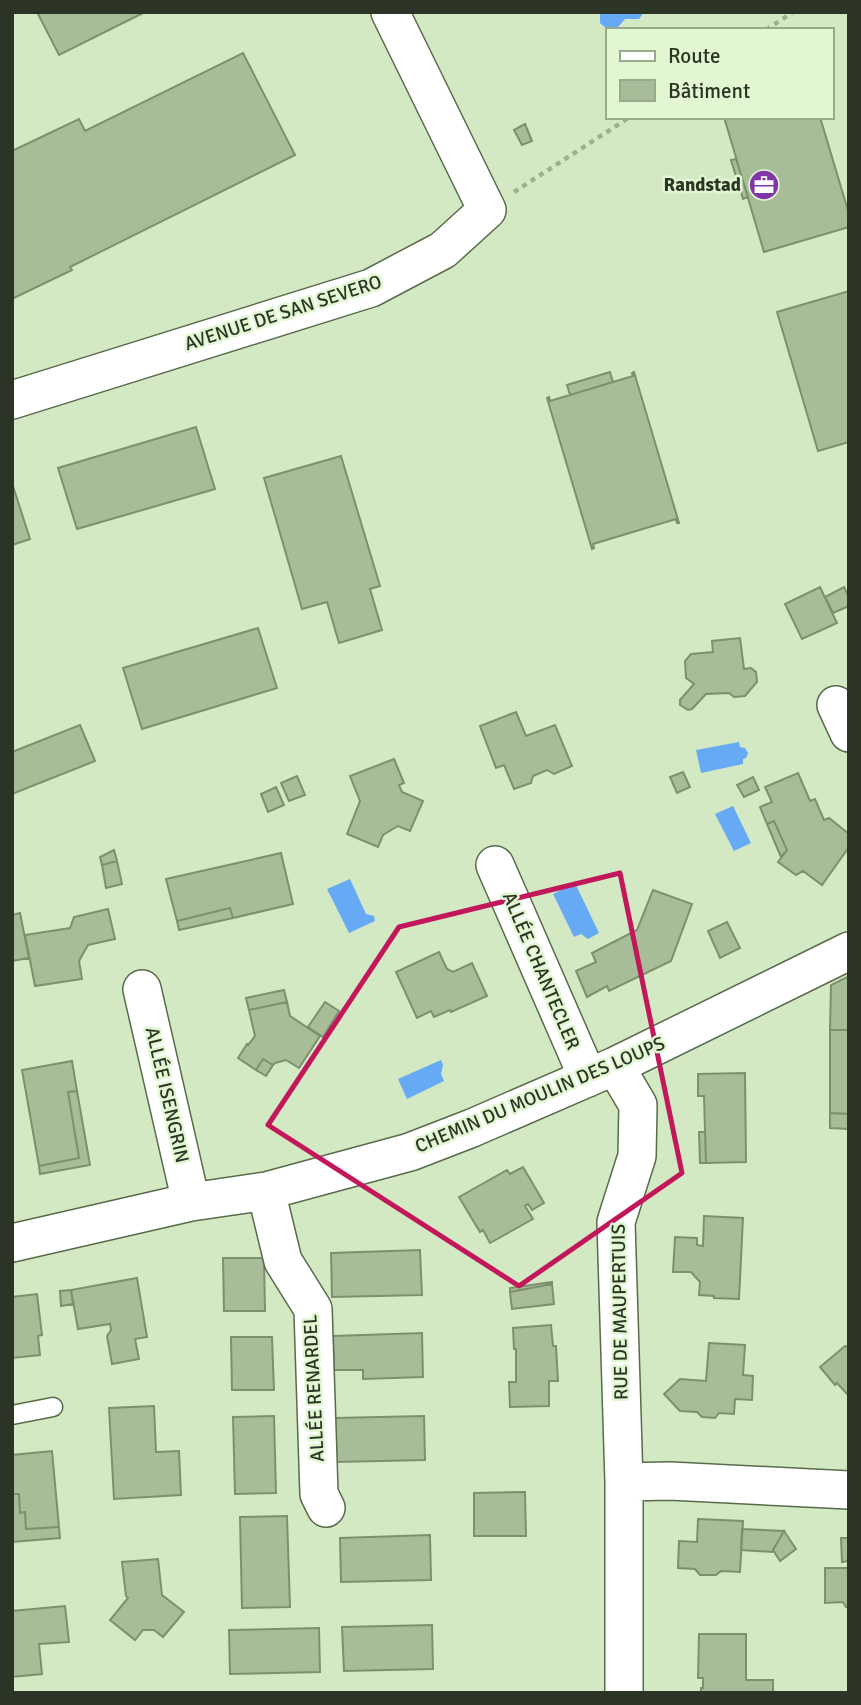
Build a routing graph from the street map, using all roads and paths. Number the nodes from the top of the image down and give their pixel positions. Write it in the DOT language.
graph roads {
  1 [pos="390,12"];
  2 [pos="793,12"];
  3 [pos="769,28"];
  4 [pos="627,119"];
  5 [pos="487,210"];
  6 [pos="12,400"];
  7 [pos="495,865"];
  8 [pos="849,951"];
  9 [pos="142,989"];
  10 [pos="601,1072"];
  11 [pos="266,1191"];
  12 [pos="191,1202"];
  13 [pos="12,1243"];
  14 [pos="53,1408"];
  15 [pos="12,1415"];
  16 [pos="624,1482"];
  17 [pos="849,1490"];
  18 [pos="326,1508"];
  19 [pos="624,1693"];
  1 -- 5 [label="street"];
  2 -- 3 [label="path"];
  4 -- 5 [label="path"];
  5 -- 6 [label="street, AVENUE DE SAN SEVERO"];
  7 -- 10 [label="street, ALLÉE CHANTECLER"];
  8 -- 10 [label="street, CHEMIN DU MOULIN DES LOUPS"];
  9 -- 12 [label="street, ALLÉE ISENGRIN"];
  10 -- 11 [label="street, CHEMIN DU MOULIN DES LOUPS"];
  10 -- 16 [label="street, RUE DE MAUPERTUIS"];
  11 -- 12 [label="street, CHEMIN DU MOULIN DES LOUPS"];
  11 -- 18 [label="street, ALLÉE RENARDEL"];
  12 -- 13 [label="street, CHEMIN DU MOULIN DES LOUPS"];
  14 -- 15 [label="lane"];
  16 -- 17 [label="street"];
  16 -- 19 [label="street, RUE DE MAUPERTUIS"];
}
